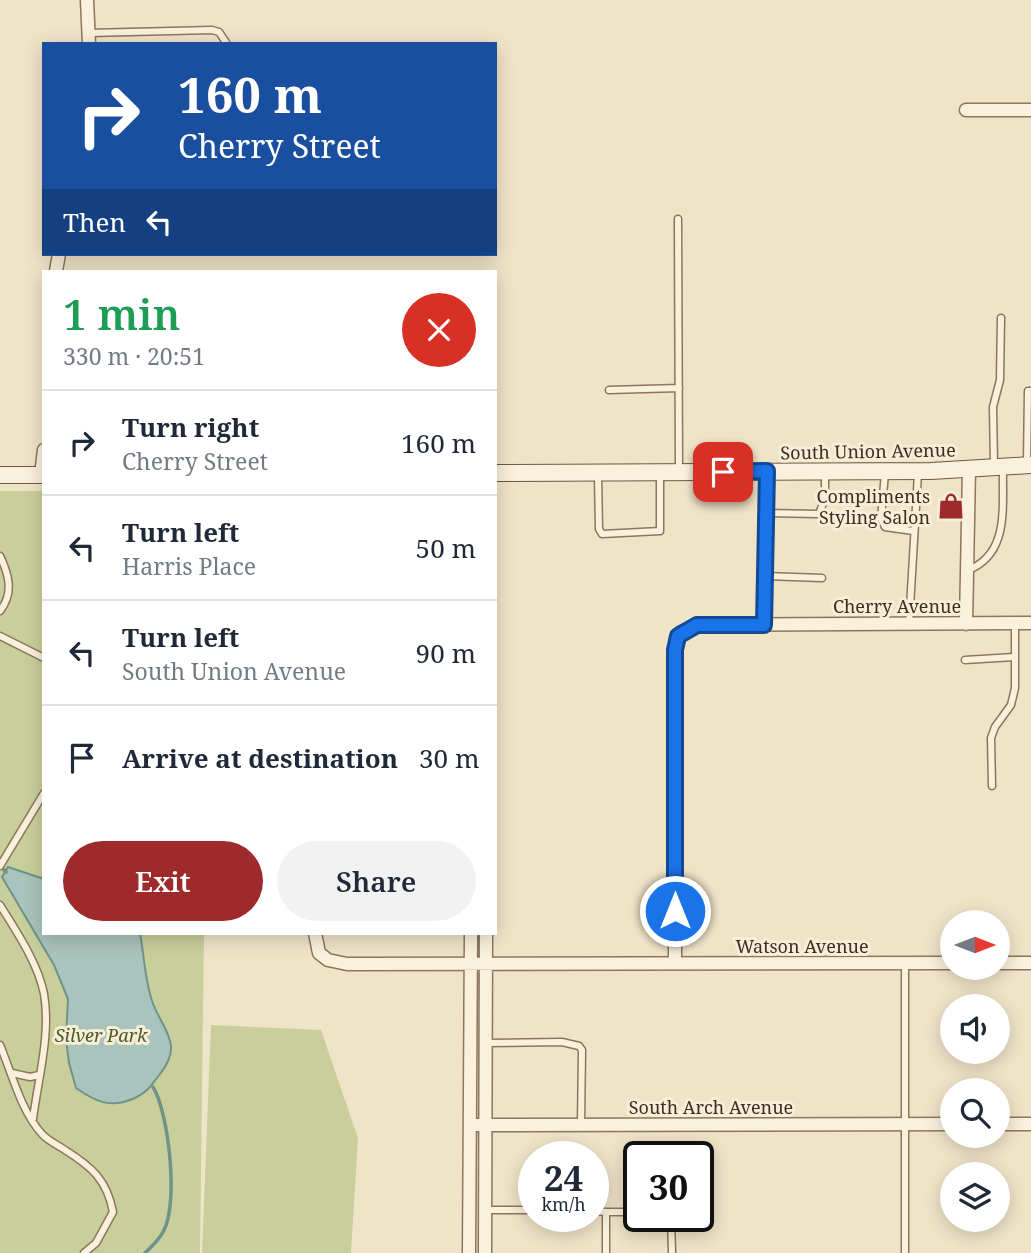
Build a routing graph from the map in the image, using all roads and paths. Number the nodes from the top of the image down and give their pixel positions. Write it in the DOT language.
graph roads {
  1 [pos="88,0"];
  2 [pos="89,39"];
  3 [pos="226,42"];
  4 [pos="966,110"];
  5 [pos="1031,110"];
  6 [pos="678,219"];
  7 [pos="1001,318"];
  8 [pos="679,388"];
  9 [pos="609,390"];
  10 [pos="1031,391"];
  11 [pos="1028,429"];
  12 [pos="1029,465"];
  13 [pos="998,468"];
  14 [pos="969,469"];
  15 [pos="767,471"];
  16 [pos="825,471"];
  17 [pos="885,471"];
  18 [pos="918,471"];
  19 [pos="660,472"];
  20 [pos="679,472"];
  21 [pos="497,473"];
  22 [pos="598,473"];
  23 [pos="0,475"];
  24 [pos="42,475"];
  25 [pos="766,513"];
  26 [pos="913,531"];
  27 [pos="0,556"];
  28 [pos="966,571"];
  29 [pos="765,576"];
  30 [pos="822,578"];
  31 [pos="0,611"];
  32 [pos="1015,623"];
  33 [pos="1031,623"];
  34 [pos="909,624"];
  35 [pos="966,624"];
  36 [pos="764,625"];
  37 [pos="0,636"];
  38 [pos="42,657"];
  39 [pos="1014,657"];
  40 [pos="965,660"];
  41 [pos="992,786"];
  42 [pos="42,796"];
  43 [pos="1,864"];
  44 [pos="0,905"];
  45 [pos="315,935"];
  46 [pos="471,935"];
  47 [pos="486,935"];
  48 [pos="675,963"];
  49 [pos="905,963"];
  50 [pos="940,963"];
  51 [pos="1010,963"];
  52 [pos="1031,963"];
  53 [pos="471,964"];
  54 [pos="486,964"];
  55 [pos="470,1041"];
  56 [pos="486,1042"];
  57 [pos="0,1045"];
  58 [pos="12,1073"];
  59 [pos="39,1075"];
  60 [pos="32,1121"];
  61 [pos="906,1124"];
  62 [pos="940,1124"];
  63 [pos="1010,1124"];
  64 [pos="1031,1124"];
  65 [pos="470,1125"];
  66 [pos="485,1125"];
  67 [pos="581,1125"];
  68 [pos="469,1210"];
  69 [pos="485,1210"];
  70 [pos="518,1210"];
  71 [pos="606,1232"];
  72 [pos="671,1232"];
  73 [pos="84,1253"];
  74 [pos="468,1253"];
  75 [pos="485,1253"];
  76 [pos="606,1253"];
  77 [pos="672,1253"];
  78 [pos="905,1253"];
  1 -- 2 [label="street"];
  2 -- 3 [label="lane"];
  4 -- 5 [label="street"];
  6 -- 8 [label="lane"];
  7 -- 13 [label="lane"];
  8 -- 9 [label="lane"];
  8 -- 20 [label="lane"];
  10 -- 11 [label="lane"];
  11 -- 12 [label="lane"];
  12 -- 13 [label="main road, South Union Avenue"];
  13 -- 14 [label="main road, South Union Avenue"];
  13 -- 28 [label="lane"];
  14 -- 18 [label="main road, South Union Avenue"];
  14 -- 28 [label="street"];
  15 -- 16 [label="main road, South Union Avenue"];
  15 -- 20 [label="main road, South Union Avenue"];
  15 -- 25 [label="street"];
  16 -- 17 [label="main road, South Union Avenue"];
  16 -- 25 [label="lane"];
  17 -- 18 [label="main road, South Union Avenue"];
  17 -- 26 [label="lane"];
  18 -- 26 [label="lane"];
  19 -- 20 [label="main road, South Union Avenue"];
  19 -- 22 [label="main road, South Union Avenue"];
  19 -- 22 [label="lane"];
  21 -- 22 [label="main road, South Union Avenue"];
  23 -- 24 [label="main road"];
  25 -- 29 [label="street"];
  26 -- 34 [label="lane"];
  27 -- 31 [label="lane"];
  28 -- 35 [label="street"];
  29 -- 30 [label="lane"];
  29 -- 36 [label="street"];
  32 -- 33 [label="street, Cherry Avenue"];
  32 -- 35 [label="street, Cherry Avenue"];
  32 -- 39 [label="lane"];
  34 -- 35 [label="street, Cherry Avenue"];
  34 -- 36 [label="street, Cherry Avenue"];
  36 -- 48 [label="street, Cherry Avenue"];
  37 -- 38 [label="lane"];
  39 -- 40 [label="lane"];
  39 -- 41 [label="lane"];
  42 -- 43 [label="lane"];
  44 -- 59 [label="lane"];
  45 -- 53 [label="street, Watson Avenue"];
  46 -- 53 [label="street"];
  47 -- 54 [label="street"];
  48 -- 49 [label="street, Watson Avenue"];
  48 -- 54 [label="street, Watson Avenue"];
  49 -- 50 [label="street, Watson Avenue"];
  49 -- 61 [label="lane"];
  51 -- 52 [label="street"];
  53 -- 54 [label="street, Watson Avenue"];
  53 -- 55 [label="street"];
  54 -- 56 [label="street"];
  55 -- 56 [label="street"];
  55 -- 65 [label="street"];
  56 -- 66 [label="street"];
  56 -- 67 [label="lane"];
  57 -- 58 [label="lane"];
  58 -- 59 [label="lane"];
  58 -- 60 [label="lane"];
  59 -- 60 [label="lane"];
  60 -- 73 [label="lane"];
  61 -- 62 [label="street, South Arch Avenue"];
  61 -- 67 [label="street, South Arch Avenue"];
  61 -- 78 [label="lane"];
  63 -- 64 [label="street"];
  65 -- 66 [label="street, South Arch Avenue"];
  65 -- 68 [label="street"];
  66 -- 67 [label="street, South Arch Avenue"];
  66 -- 69 [label="street"];
  68 -- 69 [label="street"];
  68 -- 74 [label="street"];
  69 -- 70 [label="lane"];
  69 -- 75 [label="street"];
  71 -- 76 [label="lane"];
  72 -- 77 [label="lane"];
}
